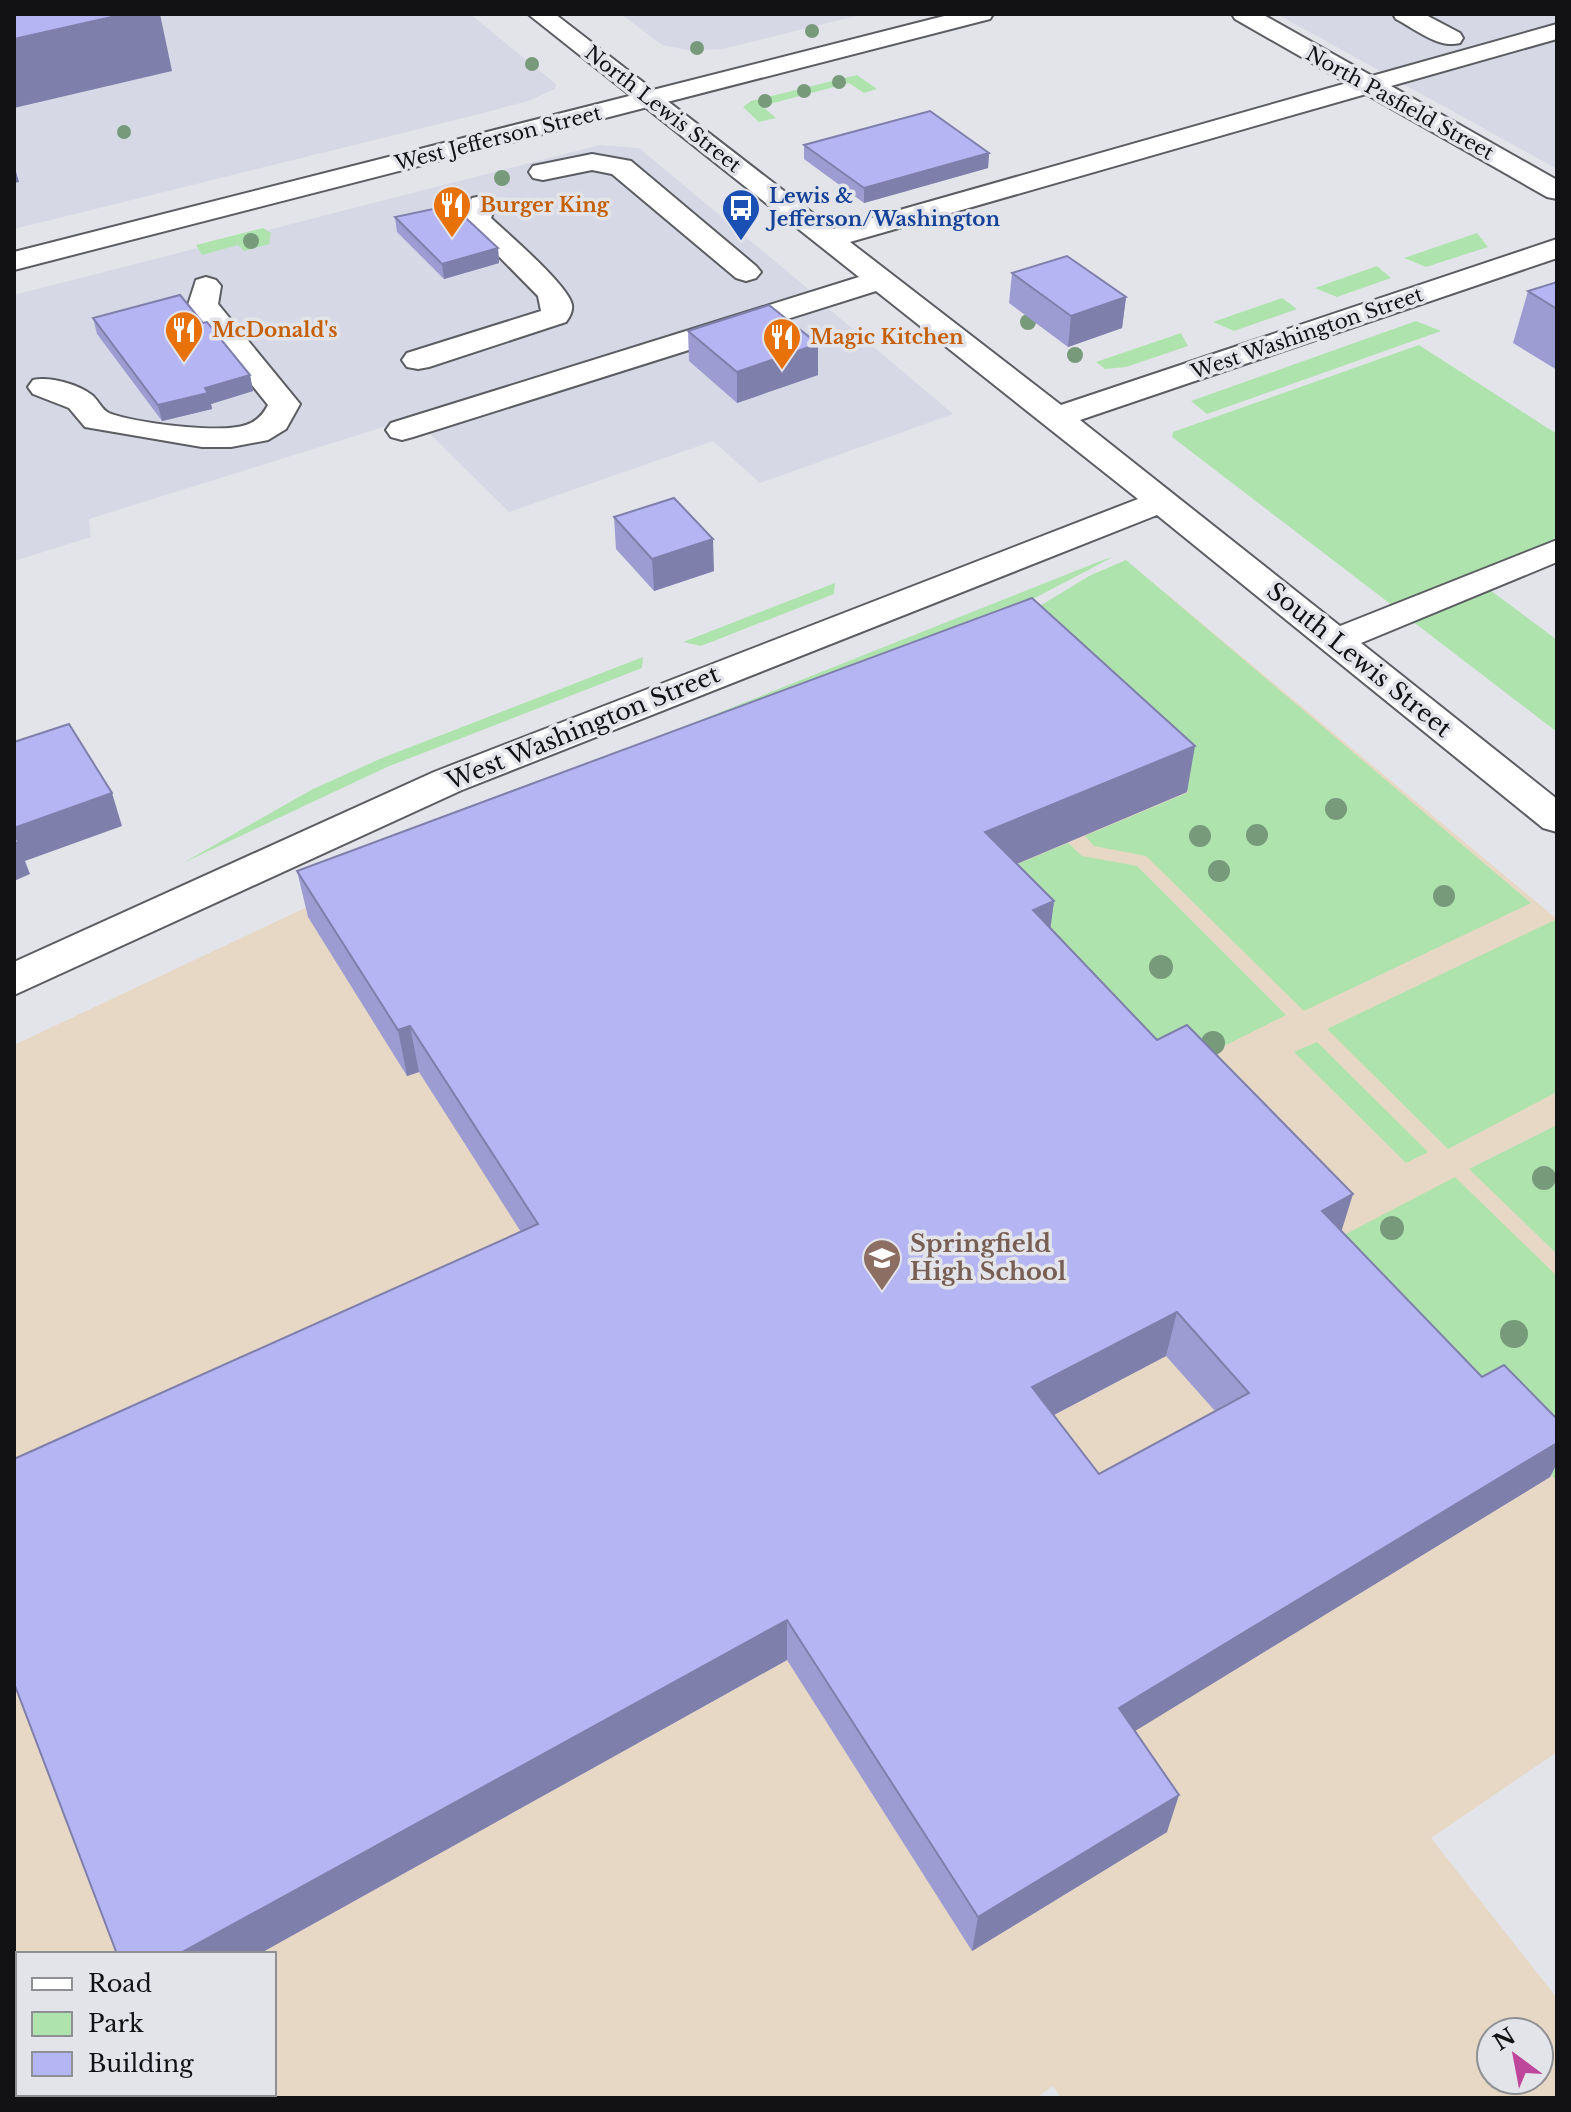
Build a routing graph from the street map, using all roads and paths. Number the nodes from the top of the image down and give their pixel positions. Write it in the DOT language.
graph roads {
  1 [pos="540,14"];
  2 [pos="981,14"];
  3 [pos="1297,14"];
  4 [pos="1405,14"];
  5 [pos="1253,19"];
  6 [pos="1557,31"];
  7 [pos="1451,38"];
  8 [pos="1413,49"];
  9 [pos="1442,65"];
  10 [pos="1368,85"];
  11 [pos="652,99"];
  12 [pos="543,172"];
  13 [pos="1557,191"];
  14 [pos="482,204"];
  15 [pos="828,239"];
  16 [pos="1557,248"];
  17 [pos="14,261"];
  18 [pos="746,272"];
  19 [pos="880,280"];
  20 [pos="206,286"];
  21 [pos="44,387"];
  22 [pos="467,410"];
  23 [pos="1057,417"];
  24 [pos="402,430"];
  25 [pos="1162,501"];
  26 [pos="1557,550"];
  27 [pos="1334,641"];
  28 [pos="1557,819"];
  29 [pos="14,980"];
  1 -- 11 [label="street, North Lewis Street"];
  2 -- 11 [label="street, West Jefferson Street"];
  3 -- 5 [label="street"];
  4 -- 7 [label="street"];
  5 -- 10 [label="street, North Pasfield Street"];
  6 -- 9 [label="street"];
  8 -- 9 [label="street"];
  9 -- 10 [label="street"];
  10 -- 13 [label="street, North Pasfield Street"];
  10 -- 15 [label="street"];
  11 -- 15 [label="street, North Lewis Street"];
  11 -- 17 [label="street, West Jefferson Street"];
  12 -- 18 [label="street"];
  14 -- 22 [label="street"];
  15 -- 19 [label="street, North Lewis Street"];
  16 -- 23 [label="street, West Washington Street"];
  19 -- 22 [label="street"];
  19 -- 23 [label="street, North Lewis Street"];
  20 -- 21 [label="street"];
  22 -- 24 [label="street"];
  23 -- 25 [label="street, North Lewis Street"];
  25 -- 27 [label="street, South Lewis Street"];
  25 -- 29 [label="street, West Washington Street"];
  26 -- 27 [label="street"];
  27 -- 28 [label="street, South Lewis Street"];
}
